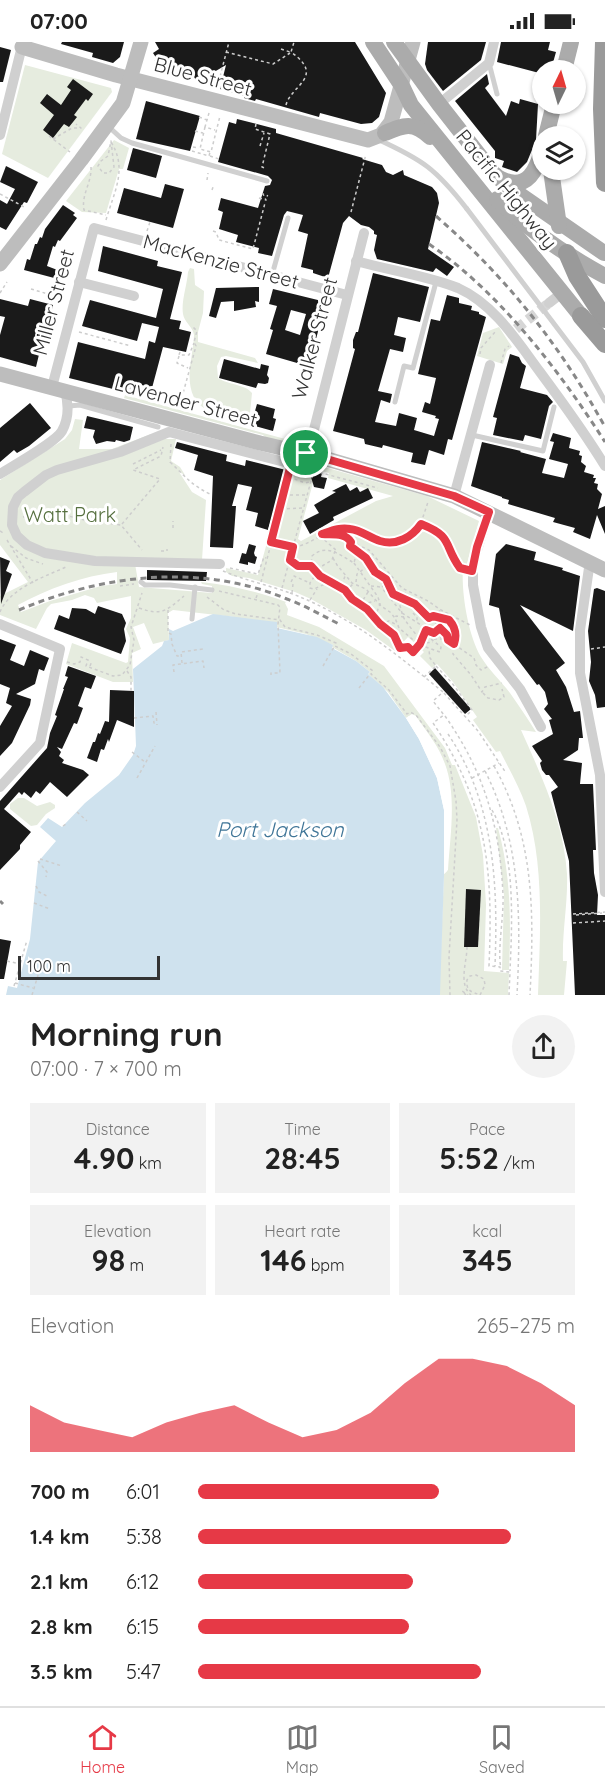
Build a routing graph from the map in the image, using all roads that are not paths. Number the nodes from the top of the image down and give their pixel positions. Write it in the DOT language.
graph roads {
  1 [pos="141,42"];
  2 [pos="373,42"];
  3 [pos="394,42"];
  4 [pos="413,42"];
  5 [pos="571,42"];
  6 [pos="604,42"];
  7 [pos="21,43"];
  8 [pos="490,46"];
  9 [pos="566,60"];
  10 [pos="408,62"];
  11 [pos="489,63"];
  12 [pos="131,79"];
  13 [pos="402,86"];
  14 [pos="497,94"];
  15 [pos="439,104"];
  16 [pos="108,126"];
  17 [pos="0,135"];
  18 [pos="380,136"];
  19 [pos="441,144"];
  20 [pos="532,172"];
  21 [pos="493,173"];
  22 [pos="552,180"];
  23 [pos="267,182"];
  24 [pos="605,183"];
  25 [pos="288,218"];
  26 [pos="557,220"];
  27 [pos="100,226"];
  28 [pos="364,233"];
  29 [pos="567,253"];
  30 [pos="605,253"];
  31 [pos="356,261"];
  32 [pos="0,264"];
  33 [pos="601,274"];
  34 [pos="272,275"];
  35 [pos="79,282"];
  36 [pos="436,282"];
  37 [pos="347,295"];
  38 [pos="134,296"];
  39 [pos="581,316"];
  40 [pos="605,319"];
  41 [pos="605,344"];
  42 [pos="605,350"];
  43 [pos="495,366"];
  44 [pos="0,374"];
  45 [pos="62,394"];
  46 [pos="605,401"];
  47 [pos="395,402"];
  48 [pos="554,406"];
  49 [pos="163,430"];
  50 [pos="472,435"];
  51 [pos="306,453"];
  52 [pos="605,466"];
  53 [pos="0,474"];
  54 [pos="454,496"];
  55 [pos="489,512"];
  56 [pos="598,565"];
  57 [pos="223,567"];
  58 [pos="141,583"];
  59 [pos="195,587"];
  60 [pos="212,590"];
  61 [pos="192,619"];
  62 [pos="0,624"];
  63 [pos="541,727"];
  64 [pos="0,787"];
  65 [pos="605,892"];
  1 -- 12 [label="street"];
  2 -- 13 [label="main road, Pacific Highway"];
  3 -- 10 [label="main road, Pacific Highway"];
  4 -- 10 [label="street"];
  5 -- 9 [label="main road"];
  6 -- 24 [label="highway"];
  7 -- 12 [label="street, Blue Street"];
  7 -- 17 [label="street"];
  8 -- 11 [label="street"];
  10 -- 13 [label="street"];
  10 -- 15 [label="main road, Pacific Highway"];
  11 -- 14 [label="lane"];
  11 -- 15 [label="street"];
  12 -- 16 [label="street"];
  12 -- 18 [label="street, Blue Street"];
  13 -- 18 [label="street"];
  13 -- 19 [label="main road, Pacific Highway"];
  13 -- 29 [label="main road, Pacific Highway"];
  15 -- 21 [label="main road, Pacific Highway"];
  16 -- 23 [label="lane"];
  16 -- 32 [label="street"];
  18 -- 19 [label="main road"];
  18 -- 46 [label="lane, bridge"];
  19 -- 39 [label="main road, Pacific Highway"];
  20 -- 21 [label="main road"];
  21 -- 26 [label="main road, Pacific Highway"];
  22 -- 26 [label="main road"];
  25 -- 34 [label="lane"];
  26 -- 29 [label="main road"];
  26 -- 30 [label="main road, Pacific Highway"];
  27 -- 34 [label="street, MacKenzie Street"];
  27 -- 35 [label="street, Miller Street"];
  28 -- 31 [label="street, Walker Street"];
  29 -- 33 [label="main road, Pacific Highway"];
  29 -- 40 [label="highway"];
  31 -- 36 [label="street"];
  31 -- 37 [label="street, Walker Street"];
  34 -- 37 [label="street, MacKenzie Street"];
  35 -- 38 [label="street"];
  35 -- 45 [label="street, Miller Street"];
  36 -- 47 [label="lane"];
  36 -- 52 [label="street"];
  37 -- 51 [label="street, Walker Street"];
  39 -- 41 [label="highway, Pacific Highway"];
  39 -- 42 [label="street, Pacific Highway"];
  43 -- 50 [label="street"];
  44 -- 45 [label="street, Lavender Street"];
  45 -- 49 [label="lane"];
  45 -- 51 [label="street, Lavender Street"];
  45 -- 53 [label="street, Miller Street"];
  48 -- 50 [label="lane"];
  49 -- 51 [label="street"];
  49 -- 57 [label="street"];
  50 -- 54 [label="street"];
  51 -- 54 [label="street, Lavender Street"];
  54 -- 55 [label="street, Lavender Street"];
  55 -- 56 [label="street, Lavender Street"];
  55 -- 63 [label="street"];
  56 -- 65 [label="street"];
  58 -- 59 [label="lane"];
  59 -- 60 [label="lane"];
  59 -- 61 [label="lane"];
  62 -- 64 [label="street"];
}
